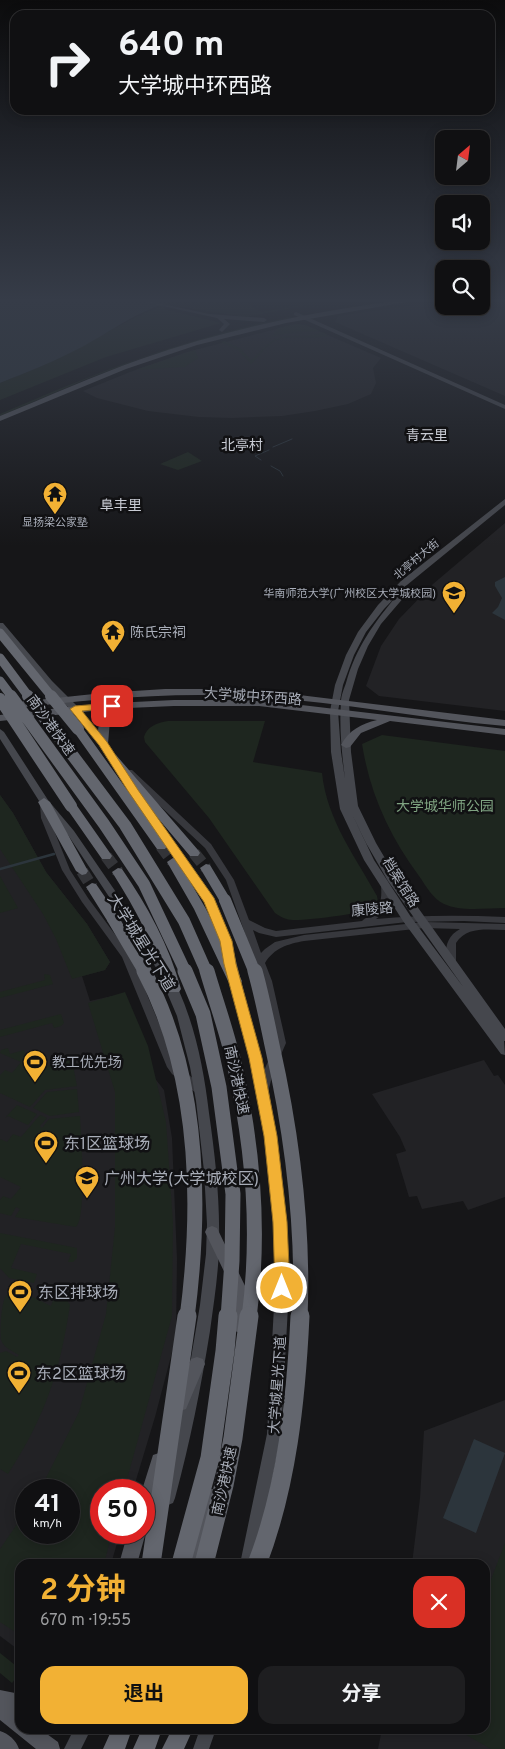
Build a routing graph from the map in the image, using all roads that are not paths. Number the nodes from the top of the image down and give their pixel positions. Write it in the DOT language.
graph roads {
  1 [pos="67,383"];
  2 [pos="85,383"];
  3 [pos="451,383"];
  4 [pos="459,383"];
  5 [pos="505,403"];
  6 [pos="505,407"];
  7 [pos="0,411"];
  8 [pos="0,419"];
  9 [pos="505,501"];
  10 [pos="505,508"];
  11 [pos="0,625"];
  12 [pos="0,633"];
  13 [pos="0,658"];
  14 [pos="0,681"];
  15 [pos="0,699"];
  16 [pos="66,699"];
  17 [pos="131,705"];
  18 [pos="0,707"];
  19 [pos="339,707"];
  20 [pos="75,709"];
  21 [pos="0,718"];
  22 [pos="395,720"];
  23 [pos="505,723"];
  24 [pos="0,732"];
  25 [pos="505,732"];
  26 [pos="104,744"];
  27 [pos="346,745"];
  28 [pos="112,756"];
  29 [pos="44,802"];
  30 [pos="161,846"];
  31 [pos="194,853"];
  32 [pos="106,856"];
  33 [pos="173,862"];
  34 [pos="206,868"];
  35 [pos="82,871"];
  36 [pos="118,872"];
  37 [pos="385,886"];
  38 [pos="92,887"];
  39 [pos="505,920"];
  40 [pos="246,922"];
  41 [pos="416,922"];
  42 [pos="360,923"];
  43 [pos="476,926"];
  44 [pos="505,927"];
  45 [pos="261,962"];
  46 [pos="451,962"];
  47 [pos="235,981"];
  48 [pos="174,989"];
  49 [pos="505,1037"];
  50 [pos="505,1051"];
  51 [pos="200,1090"];
  52 [pos="263,1092"];
  53 [pos="212,1232"];
  54 [pos="197,1364"];
  55 [pos="154,1479"];
  56 [pos="134,1544"];
  57 [pos="130,1559"];
  58 [pos="150,1559"];
  59 [pos="150,1559"];
  60 [pos="182,1559"];
  61 [pos="193,1559"];
  62 [pos="205,1559"];
  63 [pos="249,1559"];
  64 [pos="259,1559"];
  65 [pos="0,1699"];
  66 [pos="15,1702"];
  67 [pos="0,1708"];
  68 [pos="15,1720"];
  69 [pos="32,1734"];
  70 [pos="80,1734"];
  71 [pos="115,1734"];
  72 [pos="120,1734"];
  73 [pos="130,1734"];
  74 [pos="150,1734"];
  75 [pos="176,1734"];
  76 [pos="180,1734"];
  77 [pos="206,1734"];
  78 [pos="0,1740"];
  79 [pos="10,1749"];
  80 [pos="51,1749"];
  81 [pos="72,1749"];
  82 [pos="113,1749"];
  83 [pos="122,1749"];
  84 [pos="144,1749"];
  85 [pos="171,1749"];
  86 [pos="201,1749"];
  1 -- 7 [label="main road"];
  2 -- 8 [label="main road"];
  3 -- 6 [label="main road"];
  4 -- 5 [label="main road"];
  9 -- 19 [label="main road, 北亭村大街"];
  10 -- 19 [label="main road, 北亭村大街"];
  11 -- 16 [label="main road, 大学城星光下道"];
  12 -- 30 [label="highway, bridge"];
  13 -- 62 [label="highway, 南沙港快速, bridge"];
  14 -- 60 [label="highway, 南沙港快速, bridge"];
  15 -- 32 [label="highway, bridge"];
  16 -- 18 [label="main road, 大学城中环西路"];
  16 -- 19 [label="main road, 大学城中环西路"];
  16 -- 20 [label="main road, 大学城星光下道"];
  17 -- 19 [label="main road, 大学城中环西路"];
  17 -- 20 [label="main road, 大学城中环西路"];
  17 -- 26 [label="main road"];
  19 -- 22 [label="main road, 大学城中环西路"];
  19 -- 23 [label="main road, 大学城中环西路"];
  19 -- 27 [label="main road, 档案馆路"];
  19 -- 37 [label="main road, 档案馆路"];
  20 -- 21 [label="main road, 大学城中环西路"];
  20 -- 26 [label="main road, 大学城星光下道"];
  22 -- 25 [label="main road, 大学城中环西路"];
  22 -- 27 [label="main road"];
  24 -- 29 [label="main road, 大学城星光下道"];
  26 -- 28 [label="main road, 大学城星光下道"];
  27 -- 41 [label="main road, 档案馆路"];
  28 -- 31 [label="highway"];
  28 -- 40 [label="street"];
  28 -- 47 [label="main road, 大学城星光下道"];
  29 -- 35 [label="highway"];
  29 -- 48 [label="main road, 大学城星光下道"];
  29 -- 51 [label="street"];
  33 -- 47 [label="highway"];
  34 -- 64 [label="highway, bridge"];
  36 -- 48 [label="highway"];
  37 -- 41 [label="main road, 档案馆路"];
  37 -- 42 [label="street"];
  38 -- 58 [label="highway, bridge"];
  39 -- 41 [label="street, 康陵路"];
  40 -- 42 [label="street, 康陵路"];
  40 -- 45 [label="street"];
  41 -- 42 [label="street, 康陵路"];
  41 -- 43 [label="street, 康陵路"];
  41 -- 45 [label="street, 康陵路"];
  41 -- 46 [label="main road, 档案馆路"];
  41 -- 50 [label="main road, 档案馆路"];
  43 -- 44 [label="street, 康陵路"];
  43 -- 46 [label="street"];
  45 -- 52 [label="street"];
  46 -- 49 [label="main road, 档案馆路"];
  47 -- 52 [label="main road, 大学城星光下道"];
  48 -- 51 [label="main road, 大学城星光下道"];
  51 -- 53 [label="main road, 大学城星光下道"];
  52 -- 63 [label="main road, 大学城星光下道"];
  53 -- 54 [label="main road, 大学城星光下道"];
  53 -- 61 [label="main road"];
  54 -- 55 [label="main road"];
  54 -- 59 [label="main road, 大学城星光下道"];
  56 -- 57 [label="main road"];
  65 -- 66 [label="main road"];
  67 -- 68 [label="main road"];
  69 -- 80 [label="main road"];
  70 -- 81 [label="main road"];
  71 -- 82 [label="highway"];
  72 -- 82 [label="highway"];
  73 -- 83 [label="main road"];
  74 -- 84 [label="highway"];
  75 -- 85 [label="main road"];
  76 -- 85 [label="highway"];
  77 -- 86 [label="main road"];
  78 -- 79 [label="main road"];
}
